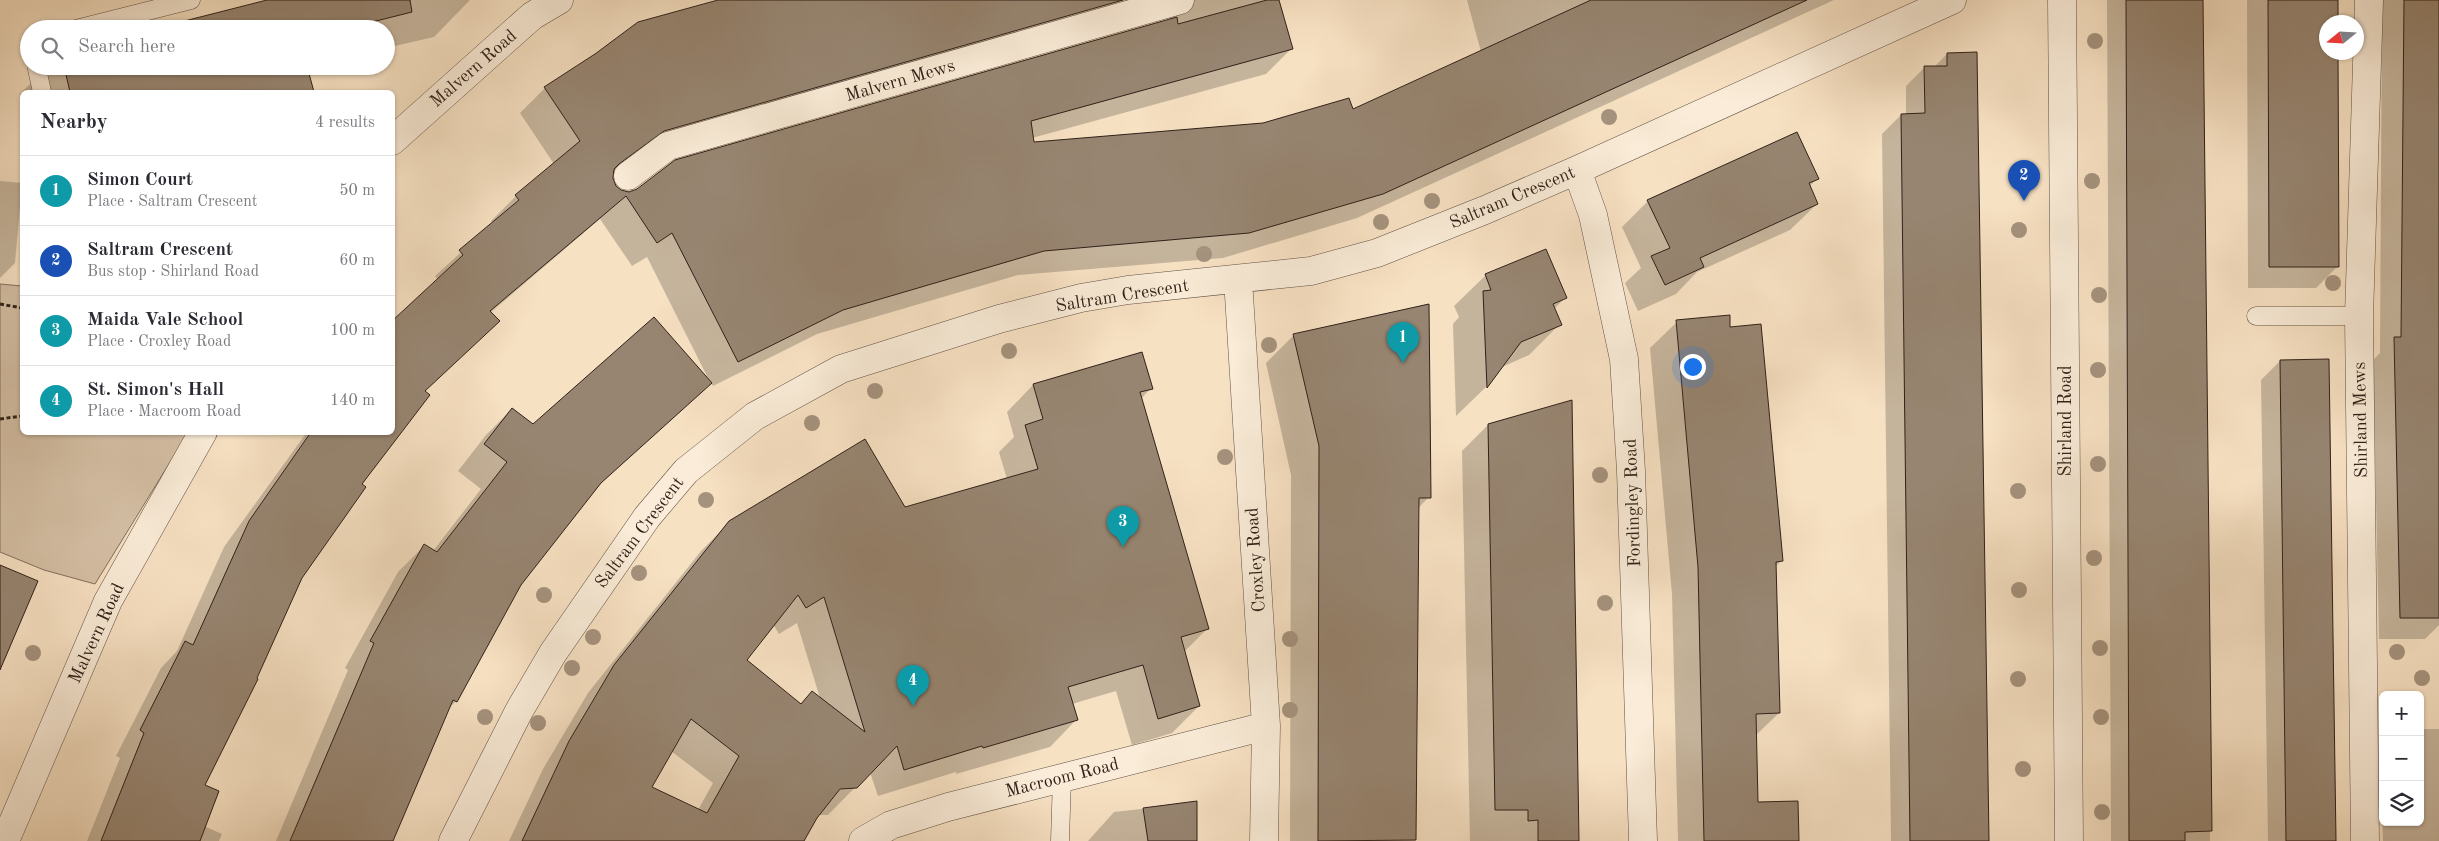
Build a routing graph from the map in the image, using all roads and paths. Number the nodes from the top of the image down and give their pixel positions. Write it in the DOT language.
graph roads {
  1 [pos="191,0"];
  2 [pos="559,0"];
  3 [pos="1180,0"];
  4 [pos="1952,0"];
  5 [pos="2062,0"];
  6 [pos="2369,0"];
  7 [pos="112,20"];
  8 [pos="38,75"];
  9 [pos="42,90"];
  10 [pos="395,138"];
  11 [pos="1577,170"];
  12 [pos="628,176"];
  13 [pos="1238,279"];
  14 [pos="0,304"];
  15 [pos="20,308"];
  16 [pos="2256,316"];
  17 [pos="2359,316"];
  18 [pos="20,416"];
  19 [pos="0,419"];
  20 [pos="201,435"];
  21 [pos="1266,726"];
  22 [pos="1062,777"];
  23 [pos="5,841"];
  24 [pos="453,841"];
  25 [pos="863,841"];
  26 [pos="1060,841"];
  27 [pos="1264,841"];
  28 [pos="1643,841"];
  29 [pos="2069,841"];
  30 [pos="2365,841"];
  1 -- 7 [label="lane"];
  2 -- 10 [label="street, Malvern Road"];
  3 -- 12 [label="street, Malvern Mews"];
  4 -- 11 [label="street, Saltram Crescent"];
  5 -- 29 [label="street, Shirland Road"];
  6 -- 17 [label="street, Shirland Mews"];
  8 -- 9 [label="lane"];
  11 -- 13 [label="street, Saltram Crescent"];
  11 -- 28 [label="street, Fordingley Road"];
  13 -- 21 [label="street, Croxley Road"];
  13 -- 24 [label="street, Saltram Crescent"];
  14 -- 15 [label="path"];
  16 -- 17 [label="lane"];
  17 -- 30 [label="street, Shirland Mews"];
  18 -- 19 [label="path"];
  20 -- 23 [label="street, Malvern Road"];
  21 -- 22 [label="street, Macroom Road"];
  21 -- 27 [label="street, Croxley Road"];
  22 -- 25 [label="street, Macroom Road"];
  22 -- 26 [label="lane"];
}
